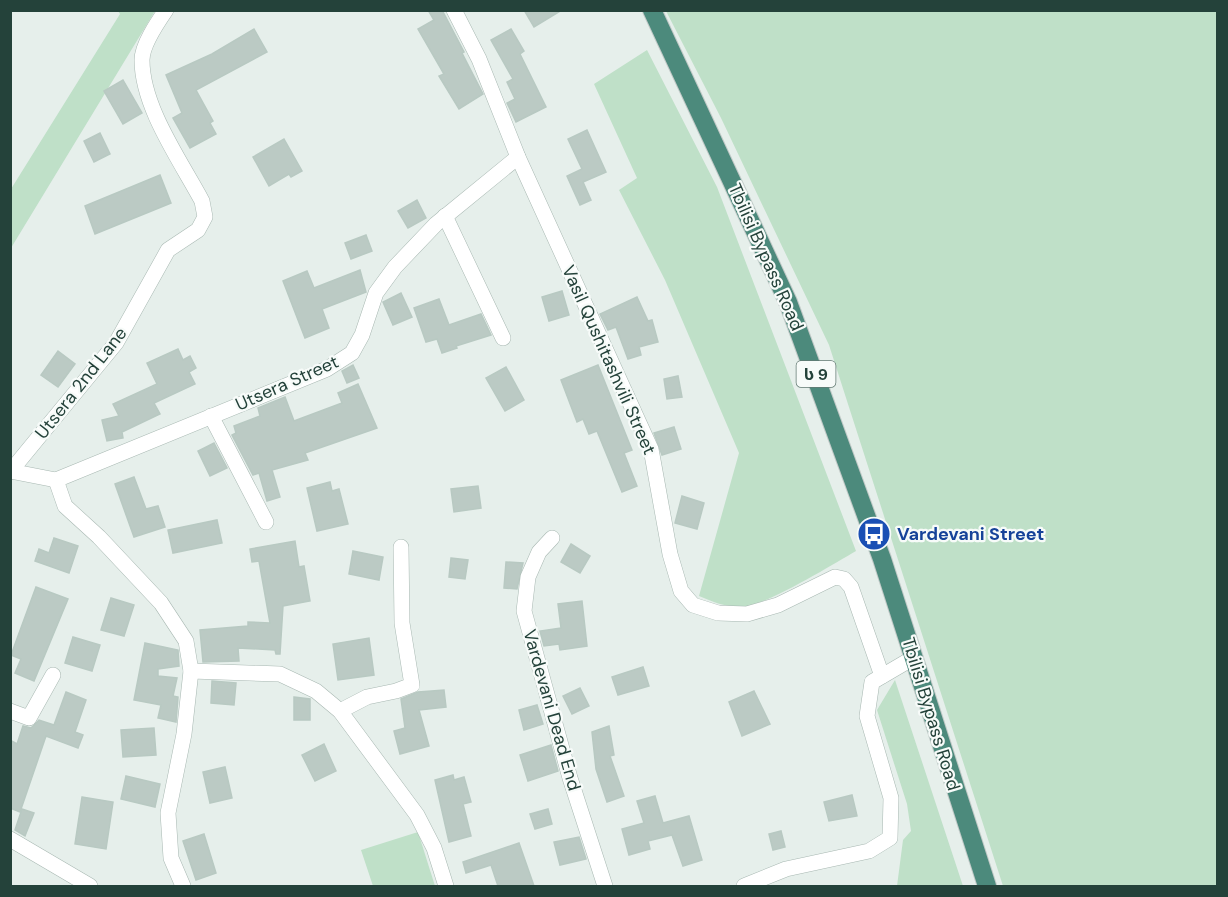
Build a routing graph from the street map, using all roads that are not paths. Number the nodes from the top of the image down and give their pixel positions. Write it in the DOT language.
graph roads {
  1 [pos="166,10"];
  2 [pos="454,10"];
  3 [pos="652,10"];
  4 [pos="518,157"];
  5 [pos="445,216"];
  6 [pos="503,338"];
  7 [pos="211,416"];
  8 [pos="11,471"];
  9 [pos="56,480"];
  10 [pos="266,522"];
  11 [pos="552,538"];
  12 [pos="401,547"];
  13 [pos="913,658"];
  14 [pos="191,671"];
  15 [pos="53,675"];
  16 [pos="882,676"];
  17 [pos="10,711"];
  18 [pos="340,711"];
  19 [pos="10,839"];
  20 [pos="90,886"];
  21 [pos="183,886"];
  22 [pos="446,886"];
  23 [pos="605,886"];
  24 [pos="744,886"];
  25 [pos="987,886"];
  1 -- 8 [label="street, Utsera 2nd Lane"];
  2 -- 4 [label="street, Vasil Qushitashvili Street"];
  3 -- 13 [label="highway, Tbilisi Bypass Road / ს 9"];
  4 -- 5 [label="street, Utsera Street"];
  4 -- 16 [label="street, Vasil Qushitashvili Street"];
  5 -- 6 [label="street"];
  5 -- 7 [label="street, Utsera Street"];
  7 -- 9 [label="street, Utsera Street"];
  7 -- 10 [label="street"];
  8 -- 9 [label="street"];
  9 -- 14 [label="street"];
  11 -- 23 [label="street, Vardevani Dead End"];
  12 -- 18 [label="street"];
  13 -- 16 [label="street"];
  13 -- 25 [label="highway, Tbilisi Bypass Road / ს 9"];
  14 -- 18 [label="street"];
  14 -- 21 [label="street"];
  15 -- 17 [label="street"];
  16 -- 24 [label="street"];
  18 -- 22 [label="street"];
  19 -- 20 [label="street"];
}
